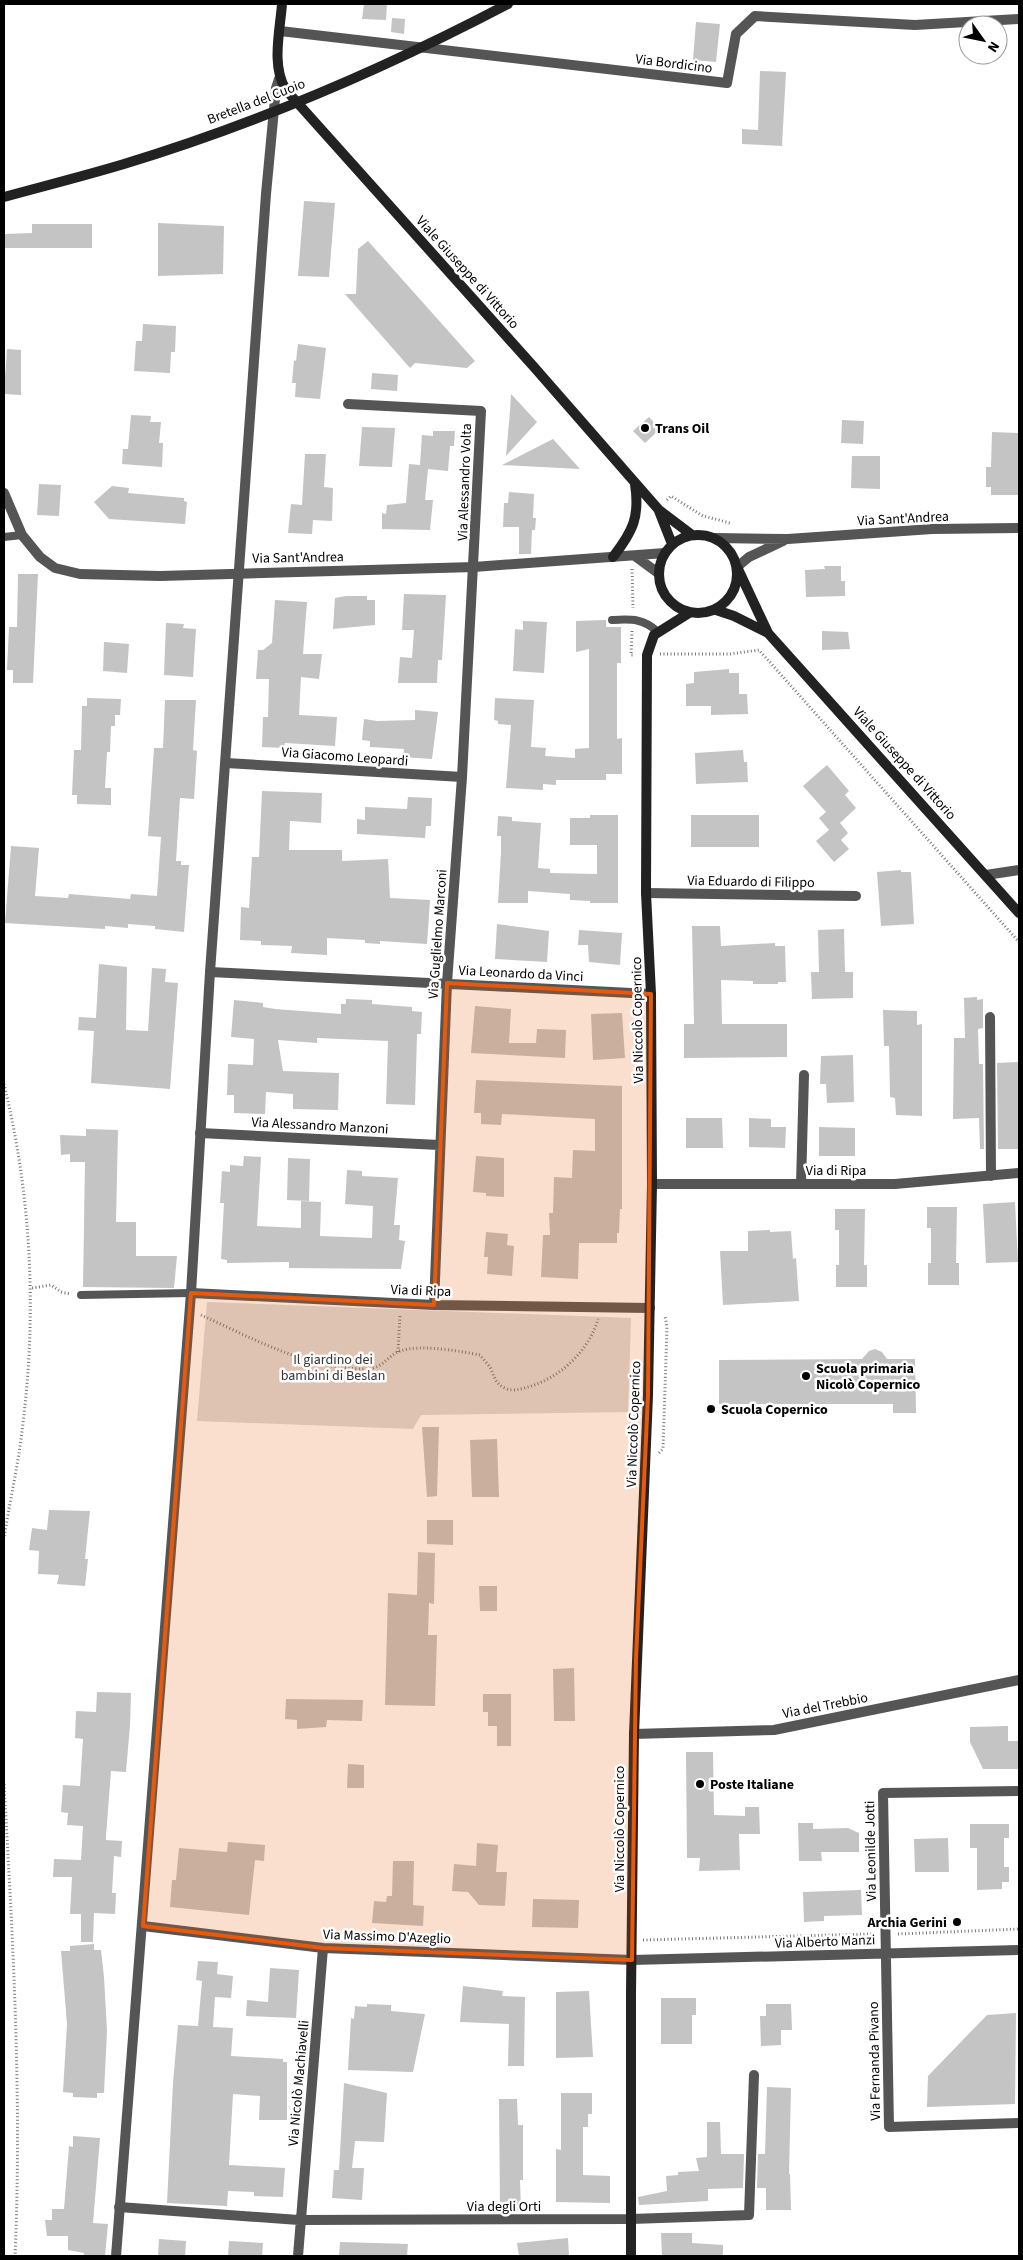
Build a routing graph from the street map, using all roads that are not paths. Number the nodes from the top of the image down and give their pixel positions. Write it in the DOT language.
graph roads {
  1 [pos="282,4"];
  2 [pos="508,4"];
  3 [pos="1019,19"];
  4 [pos="280,31"];
  5 [pos="279,79"];
  6 [pos="4,198"];
  7 [pos="348,404"];
  8 [pos="635,483"];
  9 [pos="4,493"];
  10 [pos="658,509"];
  11 [pos="1019,528"];
  12 [pos="22,535"];
  13 [pos="692,535"];
  14 [pos="4,537"];
  15 [pos="715,538"];
  16 [pos="788,539"];
  17 [pos="672,544"];
  18 [pos="665,553"];
  19 [pos="633,556"];
  20 [pos="613,557"];
  21 [pos="474,567"];
  22 [pos="737,567"];
  23 [pos="239,572"];
  24 [pos="658,573"];
  25 [pos="716,610"];
  26 [pos="689,613"];
  27 [pos="612,620"];
  28 [pos="658,632"];
  29 [pos="768,633"];
  30 [pos="226,762"];
  31 [pos="462,777"];
  32 [pos="1019,870"];
  33 [pos="986,875"];
  34 [pos="646,894"];
  35 [pos="856,896"];
  36 [pos="1019,913"];
  37 [pos="210,972"];
  38 [pos="446,983"];
  39 [pos="651,994"];
  40 [pos="990,1018"];
  41 [pos="804,1075"];
  42 [pos="200,1133"];
  43 [pos="439,1145"];
  44 [pos="1019,1173"];
  45 [pos="991,1176"];
  46 [pos="652,1184"];
  47 [pos="801,1184"];
  48 [pos="191,1293"];
  49 [pos="81,1295"];
  50 [pos="434,1304"];
  51 [pos="650,1308"];
  52 [pos="1019,1680"];
  53 [pos="634,1734"];
  54 [pos="1019,1791"];
  55 [pos="143,1926"];
  56 [pos="323,1948"];
  57 [pos="1019,1950"];
  58 [pos="885,1954"];
  59 [pos="632,1960"];
  60 [pos="754,2075"];
  61 [pos="1019,2124"];
  62 [pos="119,2207"];
  63 [pos="631,2219"];
  64 [pos="300,2220"];
  65 [pos="116,2256"];
  66 [pos="298,2256"];
  67 [pos="632,2256"];
  1 -- 4 [label="main road"];
  2 -- 6 [label="main road, Bretella del Cuoio, bridge"];
  3 -- 4 [label="street, Via Bordicino"];
  4 -- 5 [label="main road"];
  5 -- 8 [label="main road, Viale Giuseppe di Vittorio"];
  5 -- 23 [label="street"];
  7 -- 21 [label="street, Via Alessandro Volta"];
  8 -- 10 [label="main road, Viale Giuseppe di Vittorio"];
  8 -- 20 [label="main road"];
  9 -- 12 [label="street, Via Sant'Andrea"];
  10 -- 13 [label="main road, Viale Giuseppe di Vittorio"];
  10 -- 17 [label="main road, Viale Giuseppe di Vittorio"];
  11 -- 16 [label="street, Via Sant'Andrea"];
  12 -- 14 [label="lane"];
  12 -- 23 [label="street, Via Sant'Andrea"];
  13 -- 15 [label="main road"];
  13 -- 17 [label="main road"];
  15 -- 16 [label="street, Via Sant'Andrea"];
  15 -- 22 [label="main road"];
  16 -- 22 [label="street, Via Sant'Andrea"];
  17 -- 18 [label="main road"];
  18 -- 19 [label="street, Via Sant'Andrea"];
  18 -- 24 [label="main road"];
  19 -- 20 [label="street, Via Sant'Andrea"];
  19 -- 24 [label="street"];
  20 -- 21 [label="street, Via Sant'Andrea"];
  21 -- 23 [label="street, Via Sant'Andrea"];
  21 -- 31 [label="street, Via Guglielmo Marconi"];
  22 -- 25 [label="main road"];
  22 -- 29 [label="main road, Viale Giuseppe di Vittorio"];
  23 -- 30 [label="street"];
  24 -- 26 [label="main road"];
  25 -- 26 [label="main road"];
  25 -- 29 [label="main road, Viale Giuseppe di Vittorio"];
  26 -- 28 [label="main road"];
  27 -- 28 [label="lane"];
  28 -- 34 [label="main road, Via Niccolò Copernico"];
  29 -- 33 [label="main road, Viale Giuseppe di Vittorio"];
  30 -- 31 [label="street, Via Giacomo Leopardi"];
  30 -- 37 [label="street"];
  31 -- 38 [label="street, Via Guglielmo Marconi"];
  32 -- 33 [label="street"];
  33 -- 36 [label="main road, Viale Giuseppe di Vittorio"];
  34 -- 35 [label="street, Via Eduardo di Filippo"];
  34 -- 39 [label="main road, Via Niccolò Copernico"];
  37 -- 38 [label="street, Via Leonardo da Vinci"];
  37 -- 42 [label="street"];
  38 -- 39 [label="street, Via Leonardo da Vinci"];
  38 -- 43 [label="street, Via Guglielmo Marconi"];
  39 -- 46 [label="main road, Via Niccolò Copernico"];
  40 -- 45 [label="street"];
  41 -- 47 [label="street"];
  42 -- 43 [label="street, Via Alessandro Manzoni"];
  42 -- 48 [label="street"];
  43 -- 50 [label="street, Via Guglielmo Marconi"];
  44 -- 45 [label="street, Via di Ripa"];
  45 -- 47 [label="street, Via di Ripa"];
  46 -- 47 [label="street, Via di Ripa"];
  46 -- 51 [label="main road, Via Niccolò Copernico"];
  48 -- 49 [label="lane"];
  48 -- 50 [label="street, Via di Ripa"];
  48 -- 55 [label="street"];
  50 -- 51 [label="street, Via di Ripa"];
  51 -- 53 [label="main road, Via Niccolò Copernico"];
  52 -- 53 [label="street, Via del Trebbio"];
  53 -- 59 [label="main road, Via Niccolò Copernico"];
  54 -- 58 [label="street, Via Leonilde Jotti"];
  55 -- 56 [label="street, Via Massimo D'Azeglio"];
  55 -- 62 [label="street"];
  56 -- 59 [label="street, Via Massimo D'Azeglio"];
  56 -- 64 [label="street, Via Nicolò Machiavelli"];
  57 -- 58 [label="street, Via Alberto Manzi"];
  58 -- 59 [label="street, Via Alberto Manzi"];
  58 -- 61 [label="street, Via Fernanda Pivano"];
  59 -- 63 [label="main road, Via Niccolò Copernico"];
  60 -- 63 [label="street, Via degli Orti"];
  62 -- 64 [label="street, Via degli Orti"];
  62 -- 65 [label="street"];
  63 -- 64 [label="street, Via degli Orti"];
  63 -- 67 [label="main road, Via Niccolò Copernico"];
  64 -- 66 [label="street, Via Nicolò Machiavelli"];
}
